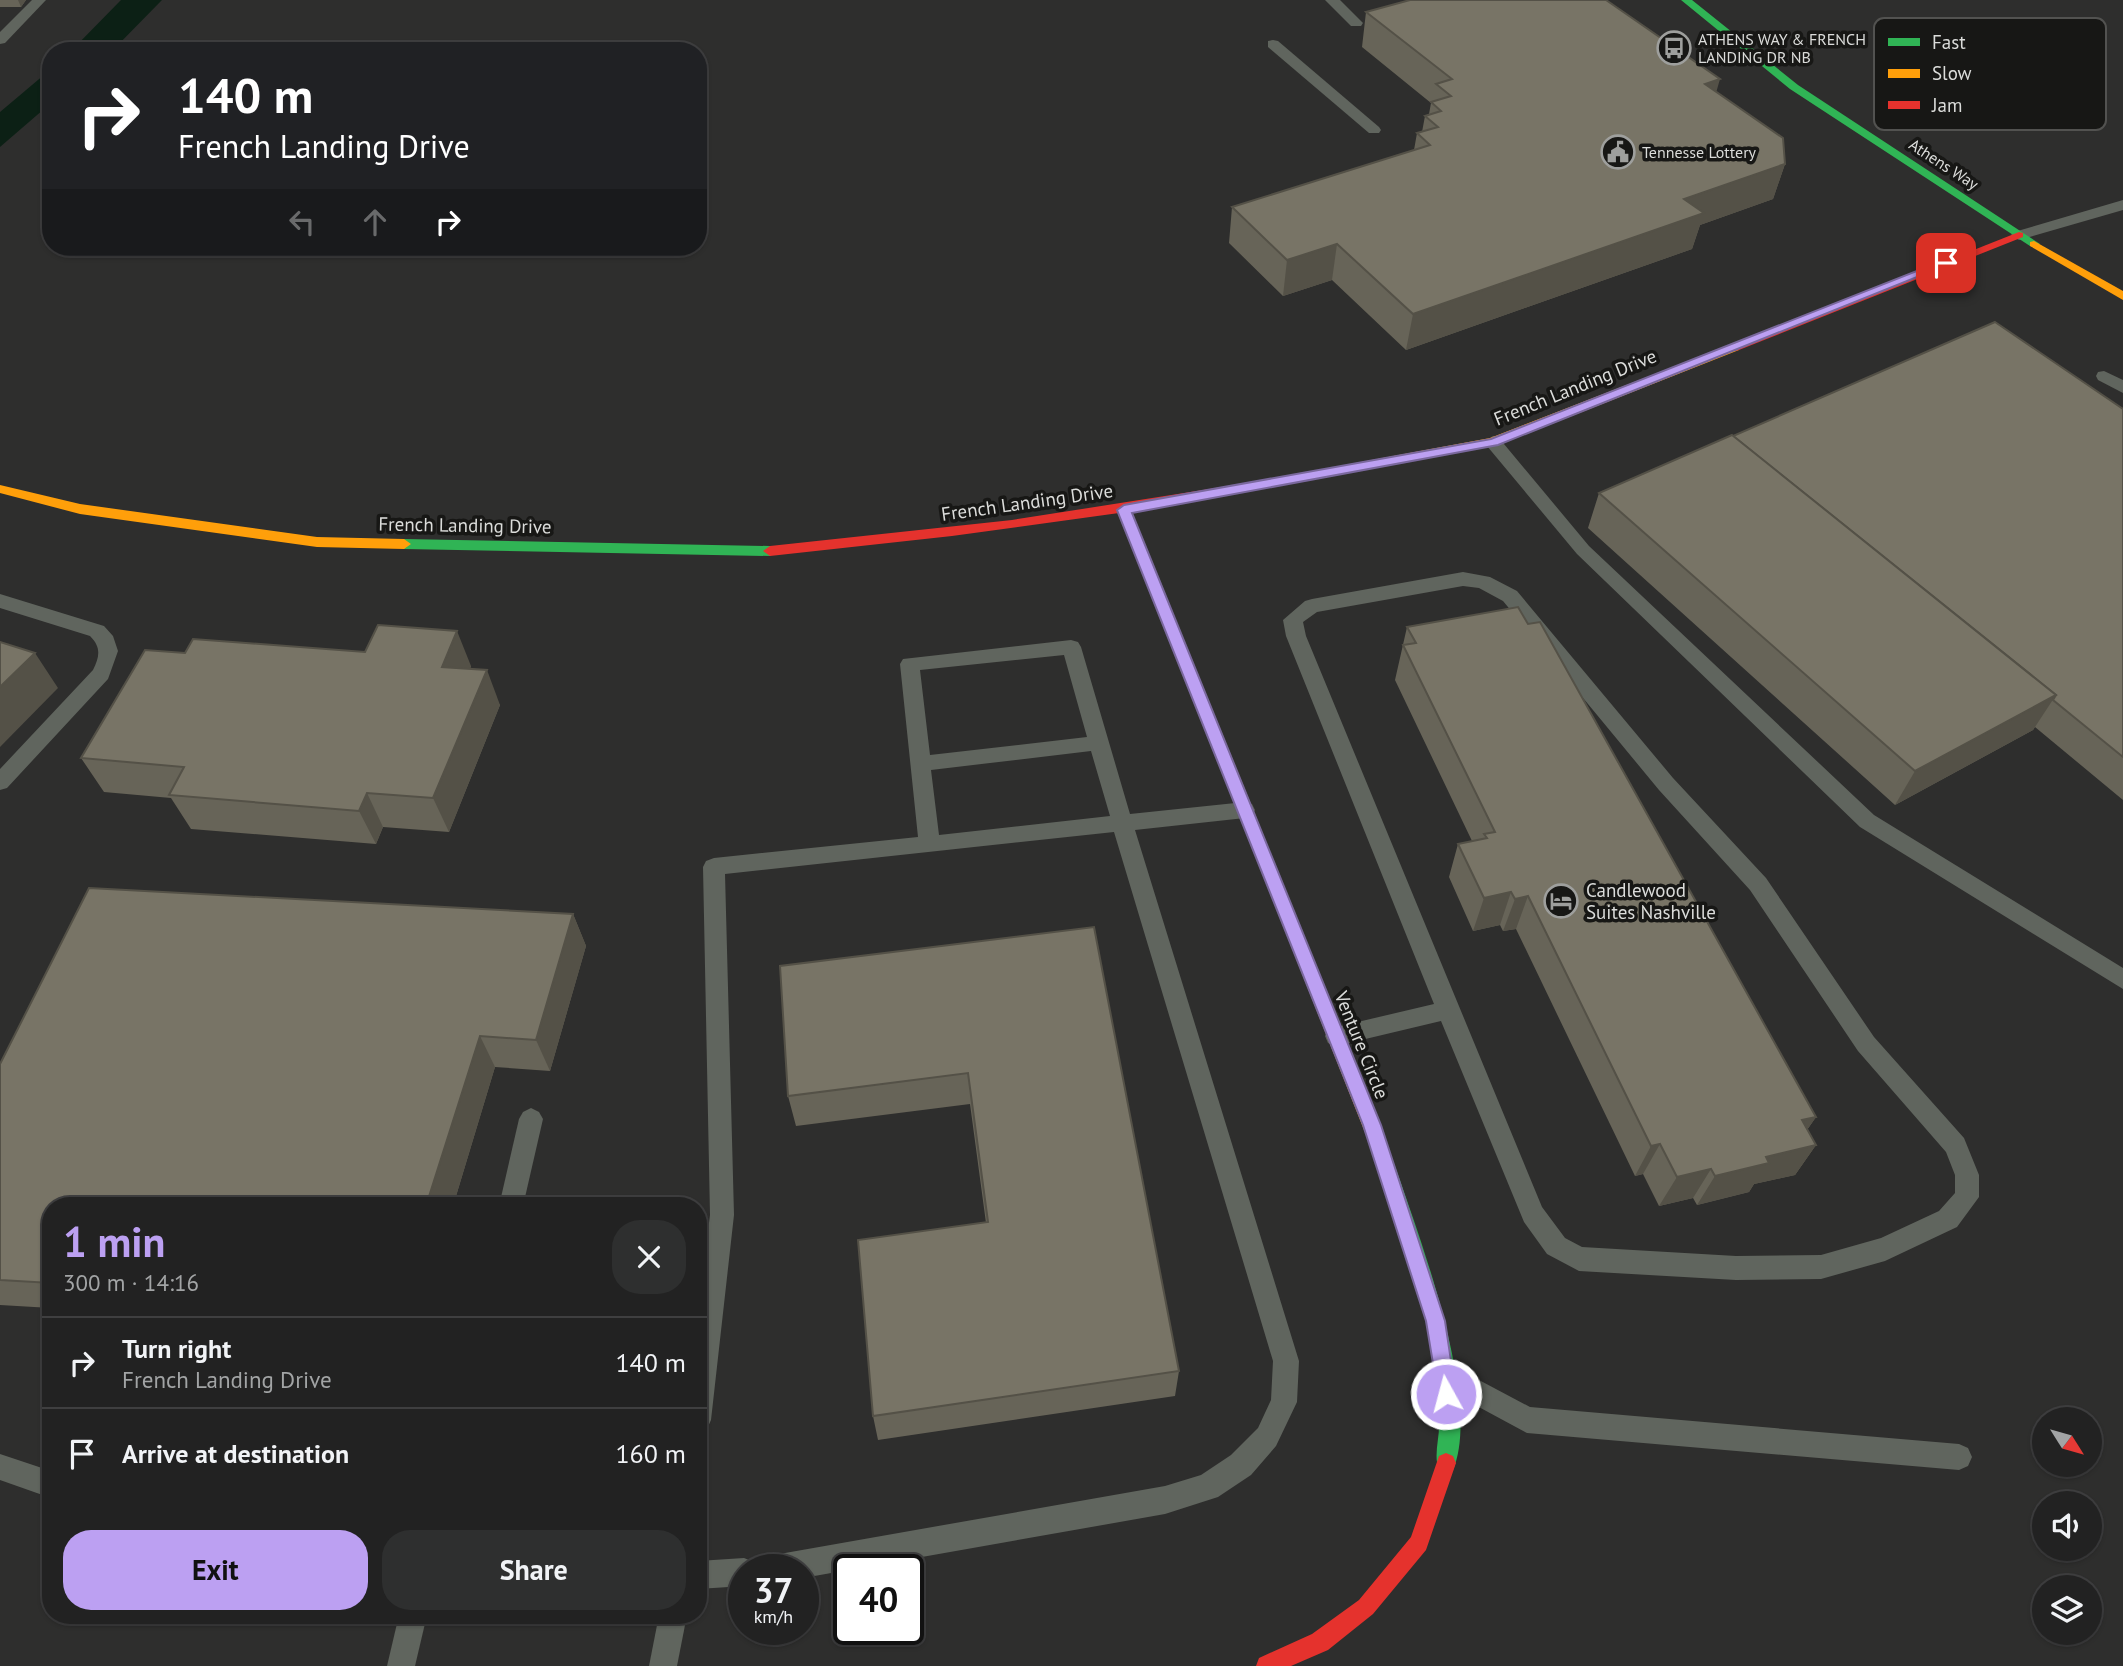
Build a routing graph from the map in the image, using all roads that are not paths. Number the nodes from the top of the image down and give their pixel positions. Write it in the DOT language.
graph roads {
  1 [pos="39,0"];
  2 [pos="1332,0"];
  3 [pos="1686,0"];
  4 [pos="1356,23"];
  5 [pos="0,40"];
  6 [pos="1273,44"];
  7 [pos="1374,130"];
  8 [pos="2123,205"];
  9 [pos="2019,234"];
  10 [pos="2123,296"];
  11 [pos="2104,376"];
  12 [pos="2123,388"];
  13 [pos="1493,442"];
  14 [pos="0,489"];
  15 [pos="1124,510"];
  16 [pos="0,601"];
  17 [pos="1098,743"];
  18 [pos="920,764"];
  19 [pos="0,782"];
  20 [pos="1245,810"];
  21 [pos="1122,823"];
  22 [pos="929,844"];
  23 [pos="2123,980"];
  24 [pos="1448,1010"];
  25 [pos="1336,1036"];
  26 [pos="531,1119"];
  27 [pos="513,1197"];
  28 [pos="707,1343"];
  29 [pos="1445,1375"];
  30 [pos="1959,1457"];
  31 [pos="0,1467"];
  32 [pos="42,1482"];
  33 [pos="819,1561"];
  34 [pos="728,1573"];
  35 [pos="707,1574"];
  36 [pos="411,1624"];
  37 [pos="671,1624"];
  38 [pos="1273,1665"];
  39 [pos="401,1666"];
  40 [pos="663,1666"];
  1 -- 5 [label="lane"];
  2 -- 4 [label="lane"];
  3 -- 9 [label="street, Athens Way"];
  6 -- 7 [label="lane"];
  8 -- 9 [label="lane"];
  9 -- 10 [label="street, Athens Way"];
  9 -- 13 [label="street, French Landing Drive"];
  11 -- 12 [label="lane"];
  13 -- 15 [label="street, French Landing Drive"];
  13 -- 23 [label="lane"];
  14 -- 15 [label="street, French Landing Drive"];
  15 -- 20 [label="street, Venture Circle"];
  16 -- 19 [label="lane"];
  17 -- 18 [label="lane"];
  17 -- 18 [label="lane"];
  17 -- 21 [label="lane"];
  18 -- 22 [label="lane"];
  20 -- 21 [label="lane"];
  20 -- 25 [label="street, Venture Circle"];
  21 -- 22 [label="lane"];
  21 -- 33 [label="lane"];
  22 -- 28 [label="lane"];
  24 -- 24 [label="lane"];
  24 -- 25 [label="lane"];
  25 -- 29 [label="street, Venture Circle"];
  26 -- 27 [label="lane"];
  29 -- 30 [label="lane"];
  29 -- 38 [label="street, Venture Circle"];
  31 -- 32 [label="lane"];
  34 -- 35 [label="lane"];
  36 -- 39 [label="lane"];
  37 -- 40 [label="lane"];
}
